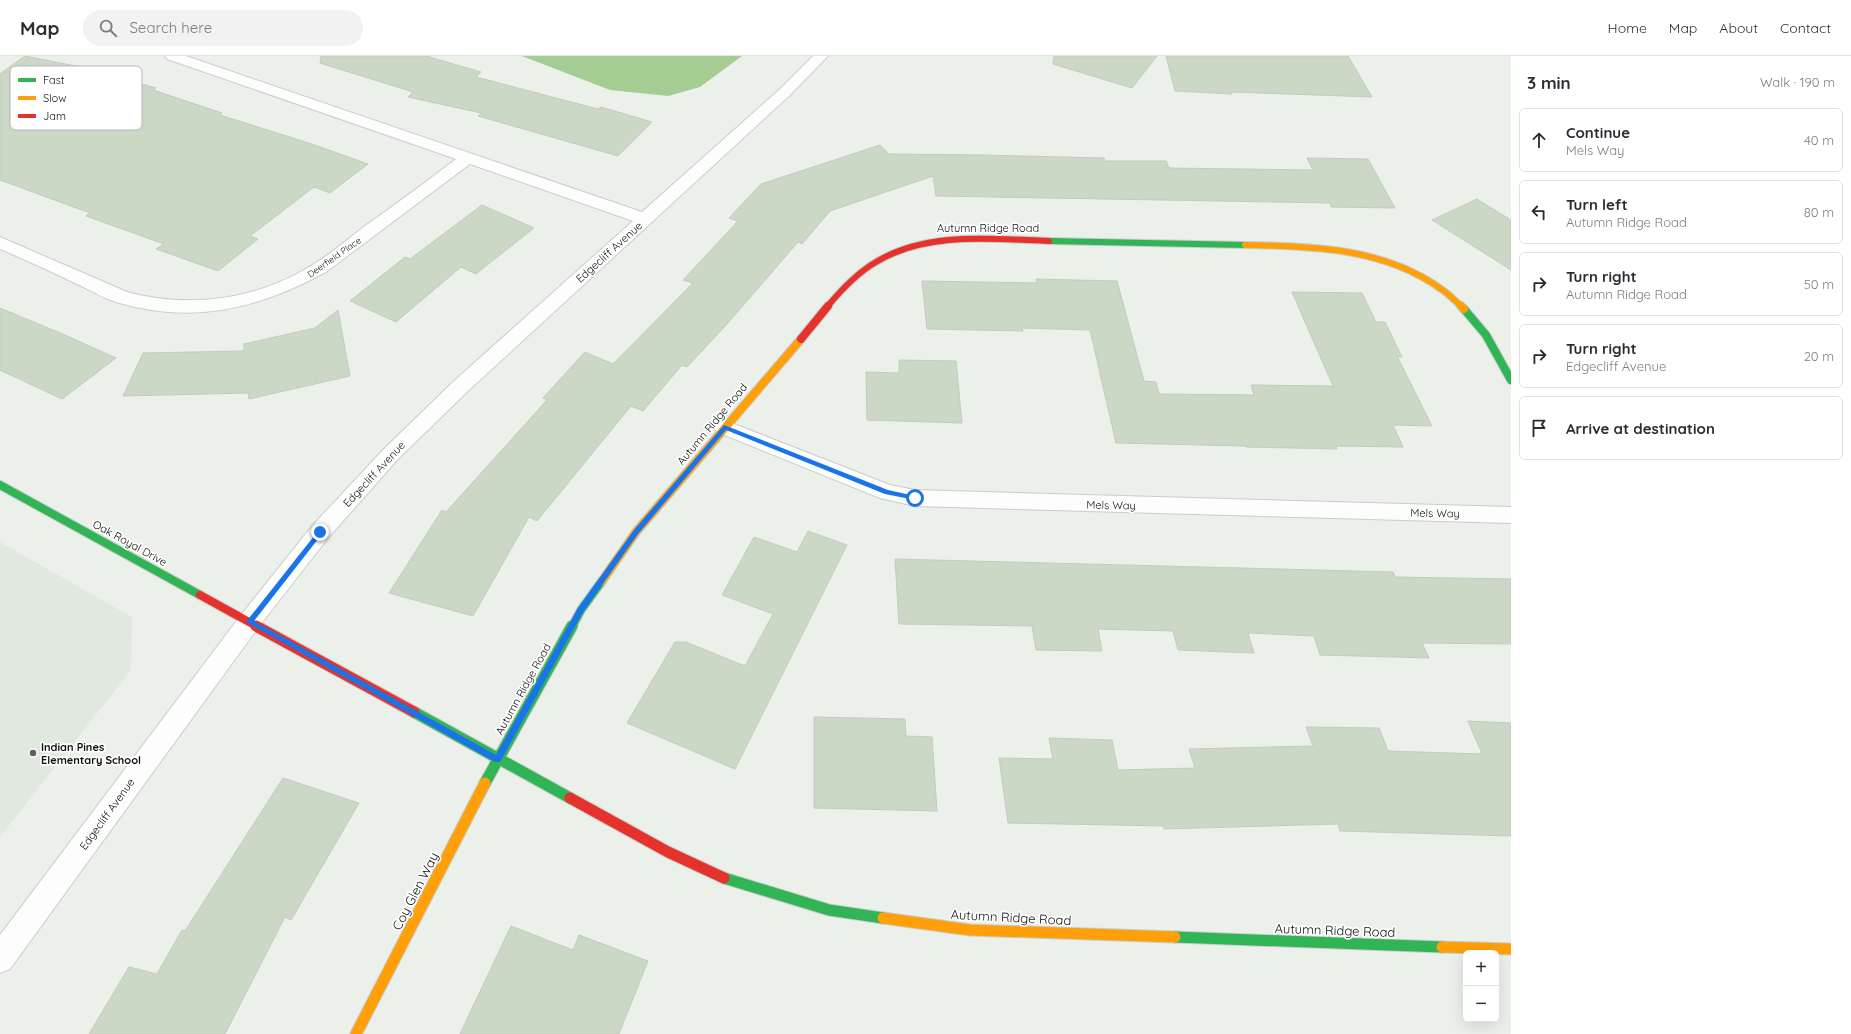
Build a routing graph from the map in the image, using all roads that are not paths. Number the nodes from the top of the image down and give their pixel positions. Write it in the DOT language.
graph roads {
  1 [pos="172,56"];
  2 [pos="822,56"];
  3 [pos="468,158"];
  4 [pos="645,219"];
  5 [pos="0,242"];
  6 [pos="1511,380"];
  7 [pos="724,427"];
  8 [pos="0,484"];
  9 [pos="1511,515"];
  10 [pos="249,622"];
  11 [pos="497,760"];
  12 [pos="1511,949"];
  13 [pos="0,959"];
  14 [pos="356,1034"];
  1 -- 3 [label="street"];
  2 -- 4 [label="street, Edgecliff Avenue"];
  3 -- 4 [label="street"];
  3 -- 5 [label="street, Deerfield Place"];
  4 -- 10 [label="street, Edgecliff Avenue"];
  6 -- 7 [label="street, Autumn Ridge Road"];
  7 -- 9 [label="street, Mels Way"];
  7 -- 11 [label="street, Autumn Ridge Road"];
  8 -- 10 [label="street, Oak Royal Drive"];
  10 -- 11 [label="street, Autumn Ridge Road"];
  10 -- 13 [label="street, Edgecliff Avenue"];
  11 -- 12 [label="street, Autumn Ridge Road"];
  11 -- 14 [label="street, Coy Glen Way"];
}
